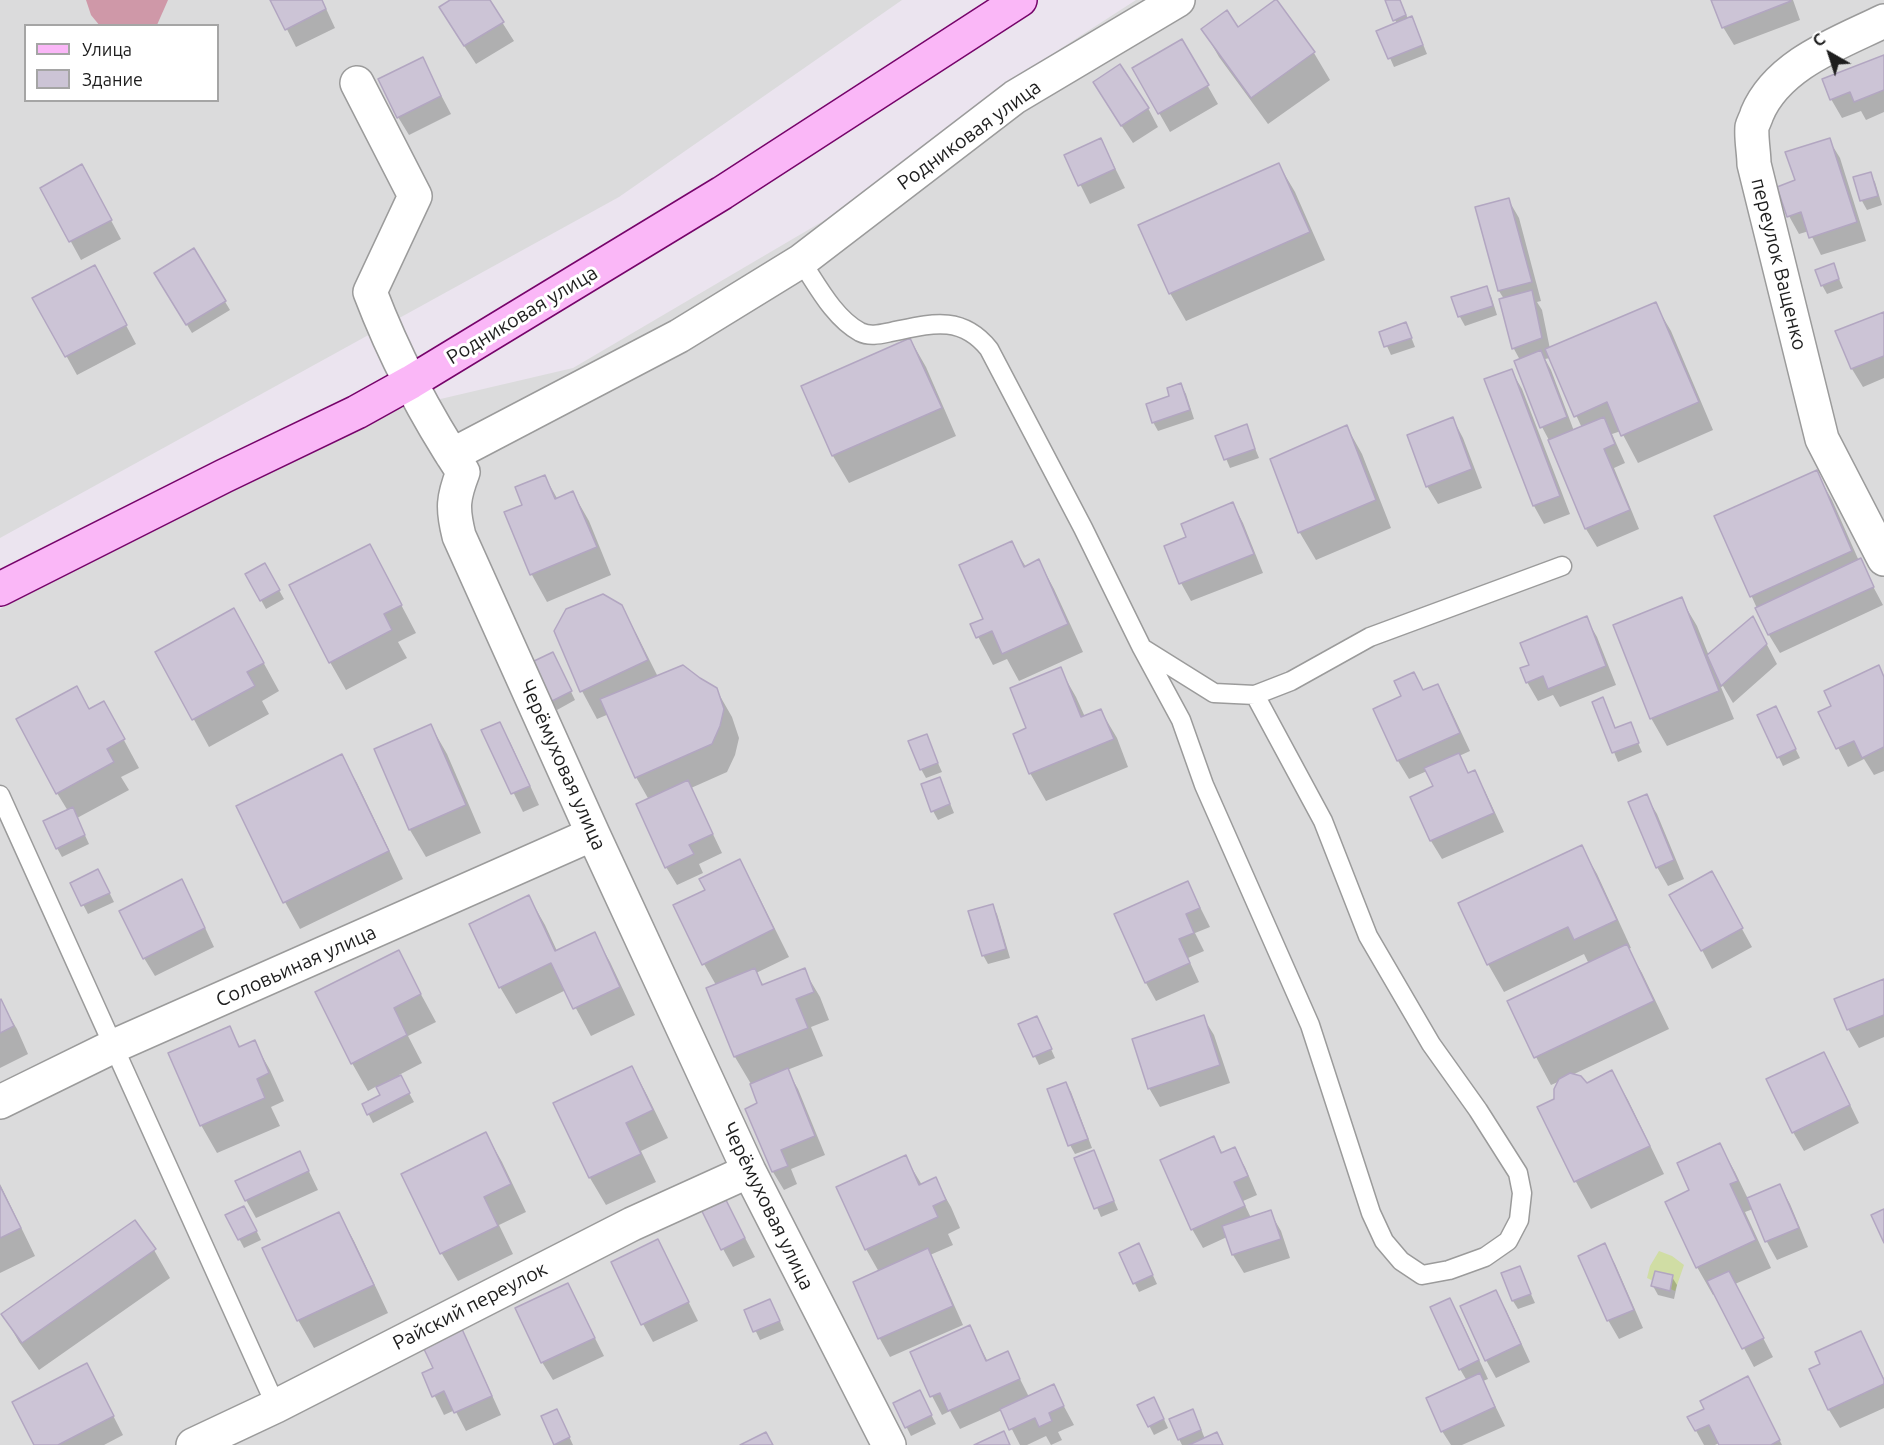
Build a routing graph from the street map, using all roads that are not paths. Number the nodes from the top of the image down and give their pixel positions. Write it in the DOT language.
graph roads {
  1 [pos="1020,0"];
  2 [pos="1178,0"];
  3 [pos="1884,21"];
  4 [pos="357,83"];
  5 [pos="801,261"];
  6 [pos="411,382"];
  7 [pos="452,455"];
  8 [pos="1884,559"];
  9 [pos="1562,566"];
  10 [pos="0,589"];
  11 [pos="1142,648"];
  12 [pos="1255,695"];
  13 [pos="0,795"];
  14 [pos="594,834"];
  15 [pos="114,1046"];
  16 [pos="0,1102"];
  17 [pos="749,1171"];
  18 [pos="276,1406"];
  19 [pos="193,1445"];
  20 [pos="889,1445"];
  1 -- 6 [label="main road, Родниковая улица"];
  2 -- 5 [label="street, Родниковая улица"];
  3 -- 8 [label="street, переулок Ващенко"];
  4 -- 6 [label="street, Черёмуховая улица"];
  5 -- 7 [label="street, Родниковая улица"];
  5 -- 11 [label="lane"];
  6 -- 7 [label="street, Черёмуховая улица"];
  6 -- 10 [label="main road, Родниковая улица"];
  7 -- 14 [label="street, Черёмуховая улица"];
  9 -- 12 [label="lane"];
  11 -- 12 [label="lane"];
  11 -- 12 [label="lane"];
  13 -- 15 [label="lane"];
  14 -- 15 [label="street, Соловьиная улица"];
  14 -- 17 [label="street, Черёмуховая улица"];
  15 -- 16 [label="street, Соловьиная улица"];
  15 -- 18 [label="lane"];
  17 -- 18 [label="street, Райский переулок"];
  17 -- 20 [label="street, Черёмуховая улица"];
  18 -- 19 [label="street, Райский переулок"];
}
